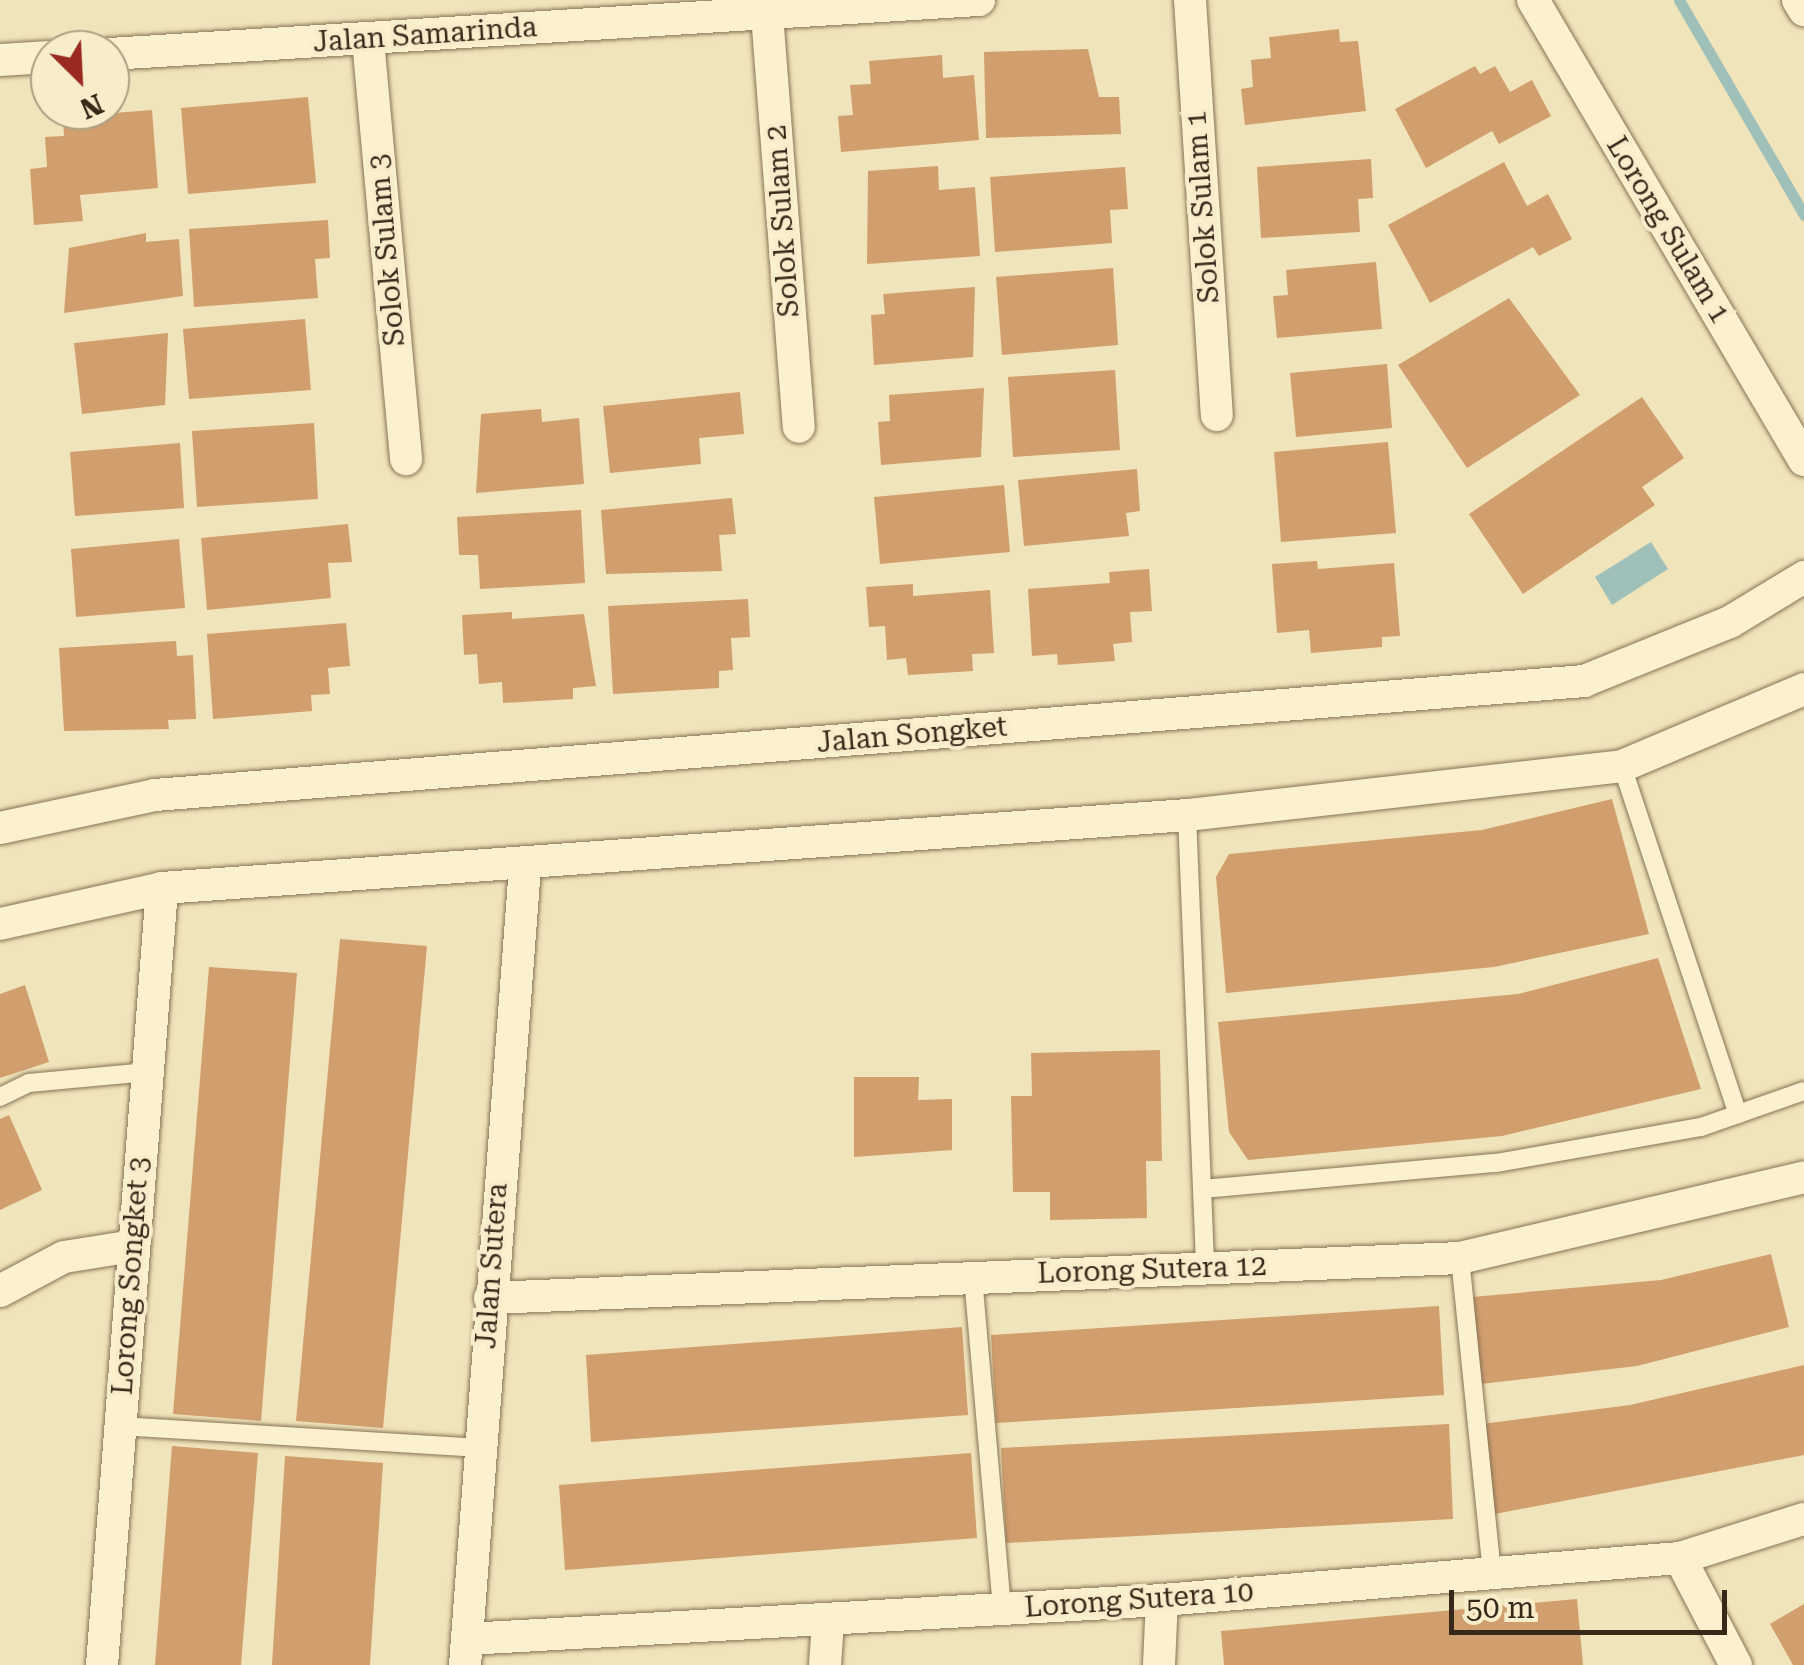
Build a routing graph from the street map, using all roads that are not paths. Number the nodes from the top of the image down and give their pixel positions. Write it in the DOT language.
graph roads {
  1 [pos="980,0"];
  2 [pos="1190,0"];
  3 [pos="1532,0"];
  4 [pos="1798,0"];
  5 [pos="1804,10"];
  6 [pos="767,14"];
  7 [pos="449,16"];
  8 [pos="368,40"];
  9 [pos="130,53"];
  10 [pos="30,59"];
  11 [pos="0,60"];
  12 [pos="1217,415"];
  13 [pos="799,427"];
  14 [pos="406,459"];
  15 [pos="1804,460"];
  16 [pos="1804,577"];
  17 [pos="1804,689"];
  18 [pos="1622,766"];
  19 [pos="1186,815"];
  20 [pos="0,828"];
  21 [pos="525,867"];
  22 [pos="162,888"];
  23 [pos="0,924"];
  24 [pos="146,1072"];
  25 [pos="1804,1090"];
  26 [pos="0,1098"];
  27 [pos="1738,1114"];
  28 [pos="1804,1178"];
  29 [pos="1203,1188"];
  30 [pos="132,1246"];
  31 [pos="1460,1258"];
  32 [pos="1205,1268"];
  33 [pos="973,1277"];
  34 [pos="0,1291"];
  35 [pos="490,1298"];
  36 [pos="120,1426"];
  37 [pos="480,1448"];
  38 [pos="1804,1519"];
  39 [pos="1680,1558"];
  40 [pos="1492,1573"];
  41 [pos="1162,1600"];
  42 [pos="1002,1610"];
  43 [pos="828,1622"];
  44 [pos="466,1652"];
  45 [pos="102,1665"];
  46 [pos="825,1665"];
  47 [pos="1159,1665"];
  48 [pos="1736,1665"];
  1 -- 6 [label="street, Jalan Samarinda"];
  2 -- 12 [label="street, Solok Sulam 1"];
  3 -- 15 [label="street, Lorong Sulam 1"];
  4 -- 5 [label="street"];
  6 -- 7 [label="street, Jalan Samarinda"];
  6 -- 13 [label="street, Solok Sulam 2"];
  7 -- 8 [label="street, Jalan Samarinda"];
  8 -- 9 [label="street, Jalan Samarinda"];
  8 -- 14 [label="street, Solok Sulam 3"];
  10 -- 11 [label="street"];
  16 -- 20 [label="street, Jalan Songket"];
  17 -- 18 [label="street"];
  18 -- 19 [label="street"];
  18 -- 27 [label="lane"];
  19 -- 21 [label="street"];
  19 -- 29 [label="lane"];
  21 -- 22 [label="street"];
  21 -- 35 [label="street, Jalan Sutera"];
  22 -- 23 [label="street"];
  22 -- 24 [label="street, Lorong Songket 3"];
  24 -- 26 [label="lane"];
  24 -- 30 [label="street, Lorong Songket 3"];
  25 -- 27 [label="lane"];
  27 -- 29 [label="lane"];
  28 -- 31 [label="street, Lorong Sutera 12"];
  29 -- 32 [label="lane"];
  30 -- 34 [label="street"];
  30 -- 36 [label="street, Lorong Songket 3"];
  31 -- 32 [label="street, Lorong Sutera 12"];
  31 -- 40 [label="lane"];
  32 -- 33 [label="street, Lorong Sutera 12"];
  33 -- 35 [label="street, Lorong Sutera 12"];
  33 -- 42 [label="lane"];
  35 -- 37 [label="street, Jalan Sutera"];
  36 -- 37 [label="lane"];
  36 -- 45 [label="street, Lorong Songket 3"];
  37 -- 44 [label="street, Jalan Sutera"];
  38 -- 39 [label="street, Lorong Sutera 10"];
  39 -- 40 [label="street, Lorong Sutera 10"];
  39 -- 48 [label="street"];
  40 -- 41 [label="street, Lorong Sutera 10"];
  41 -- 42 [label="street, Lorong Sutera 10"];
  41 -- 47 [label="street"];
  42 -- 43 [label="street, Lorong Sutera 10"];
  43 -- 44 [label="street, Lorong Sutera 10"];
  43 -- 46 [label="street"];
}
